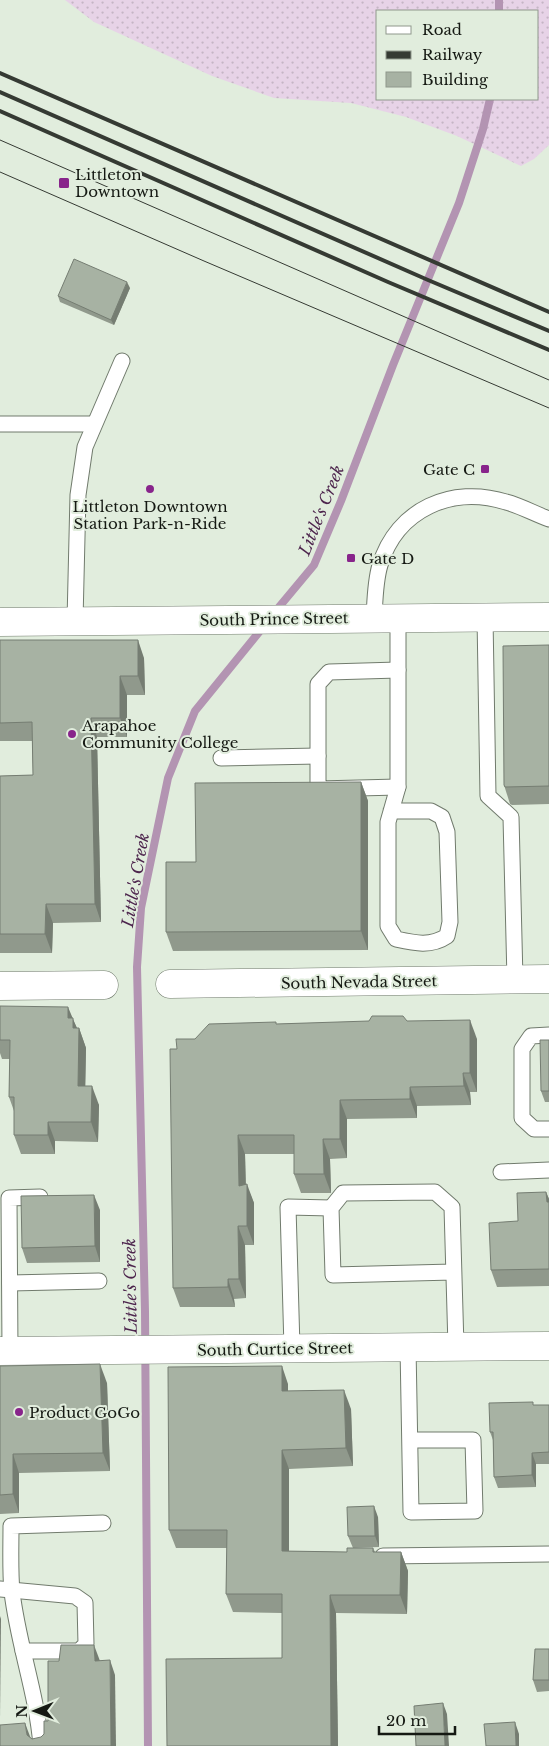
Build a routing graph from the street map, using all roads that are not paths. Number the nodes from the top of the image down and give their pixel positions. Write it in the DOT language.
graph roads {
  1 [pos="122,361"];
  2 [pos="0,424"];
  3 [pos="93,424"];
  4 [pos="549,520"];
  5 [pos="485,617"];
  6 [pos="549,617"];
  7 [pos="386,618"];
  8 [pos="75,621"];
  9 [pos="0,622"];
  10 [pos="398,670"];
  11 [pos="318,756"];
  12 [pos="221,758"];
  13 [pos="398,787"];
  14 [pos="391,811"];
  15 [pos="549,979"];
  16 [pos="515,980"];
  17 [pos="170,984"];
  18 [pos="104,985"];
  19 [pos="0,986"];
  20 [pos="549,1035"];
  21 [pos="549,1129"];
  22 [pos="549,1170"];
  23 [pos="501,1172"];
  24 [pos="58,1197"];
  25 [pos="331,1208"];
  26 [pos="453,1272"];
  27 [pos="99,1281"];
  28 [pos="10,1282"];
  29 [pos="549,1346"];
  30 [pos="408,1347"];
  31 [pos="456,1347"];
  32 [pos="292,1348"];
  33 [pos="5,1351"];
  34 [pos="410,1440"];
  35 [pos="102,1523"];
  36 [pos="549,1554"];
  37 [pos="365,1556"];
  38 [pos="6,1590"];
  39 [pos="23,1651"];
  40 [pos="40,1726"];
  41 [pos="20,1727"];
  42 [pos="41,1746"];
  1 -- 3 [label="lane"];
  2 -- 3 [label="lane"];
  3 -- 8 [label="lane"];
  4 -- 7 [label="lane"];
  5 -- 6 [label="street, South Prince Street"];
  5 -- 7 [label="street, South Prince Street"];
  5 -- 16 [label="lane"];
  7 -- 8 [label="street, South Prince Street"];
  7 -- 10 [label="lane"];
  8 -- 9 [label="street, South Prince Street"];
  10 -- 11 [label="lane"];
  10 -- 13 [label="lane"];
  11 -- 12 [label="lane"];
  11 -- 13 [label="lane"];
  13 -- 14 [label="lane"];
  14 -- 14 [label="lane"];
  15 -- 16 [label="street, South Nevada Street"];
  16 -- 17 [label="street, South Nevada Street"];
  18 -- 19 [label="street"];
  20 -- 21 [label="lane"];
  22 -- 23 [label="lane"];
  24 -- 28 [label="lane"];
  25 -- 26 [label="lane"];
  25 -- 26 [label="lane"];
  25 -- 32 [label="lane"];
  26 -- 31 [label="lane"];
  27 -- 28 [label="lane"];
  28 -- 33 [label="lane"];
  29 -- 31 [label="street, South Curtice Street"];
  30 -- 31 [label="street, South Curtice Street"];
  30 -- 32 [label="street, South Curtice Street"];
  30 -- 34 [label="lane"];
  32 -- 33 [label="street, South Curtice Street"];
  34 -- 34 [label="lane"];
  35 -- 38 [label="lane"];
  36 -- 37 [label="lane"];
  38 -- 39 [label="lane"];
  38 -- 39 [label="lane"];
  39 -- 40 [label="lane"];
  40 -- 41 [label="lane"];
  40 -- 42 [label="lane"];
}
